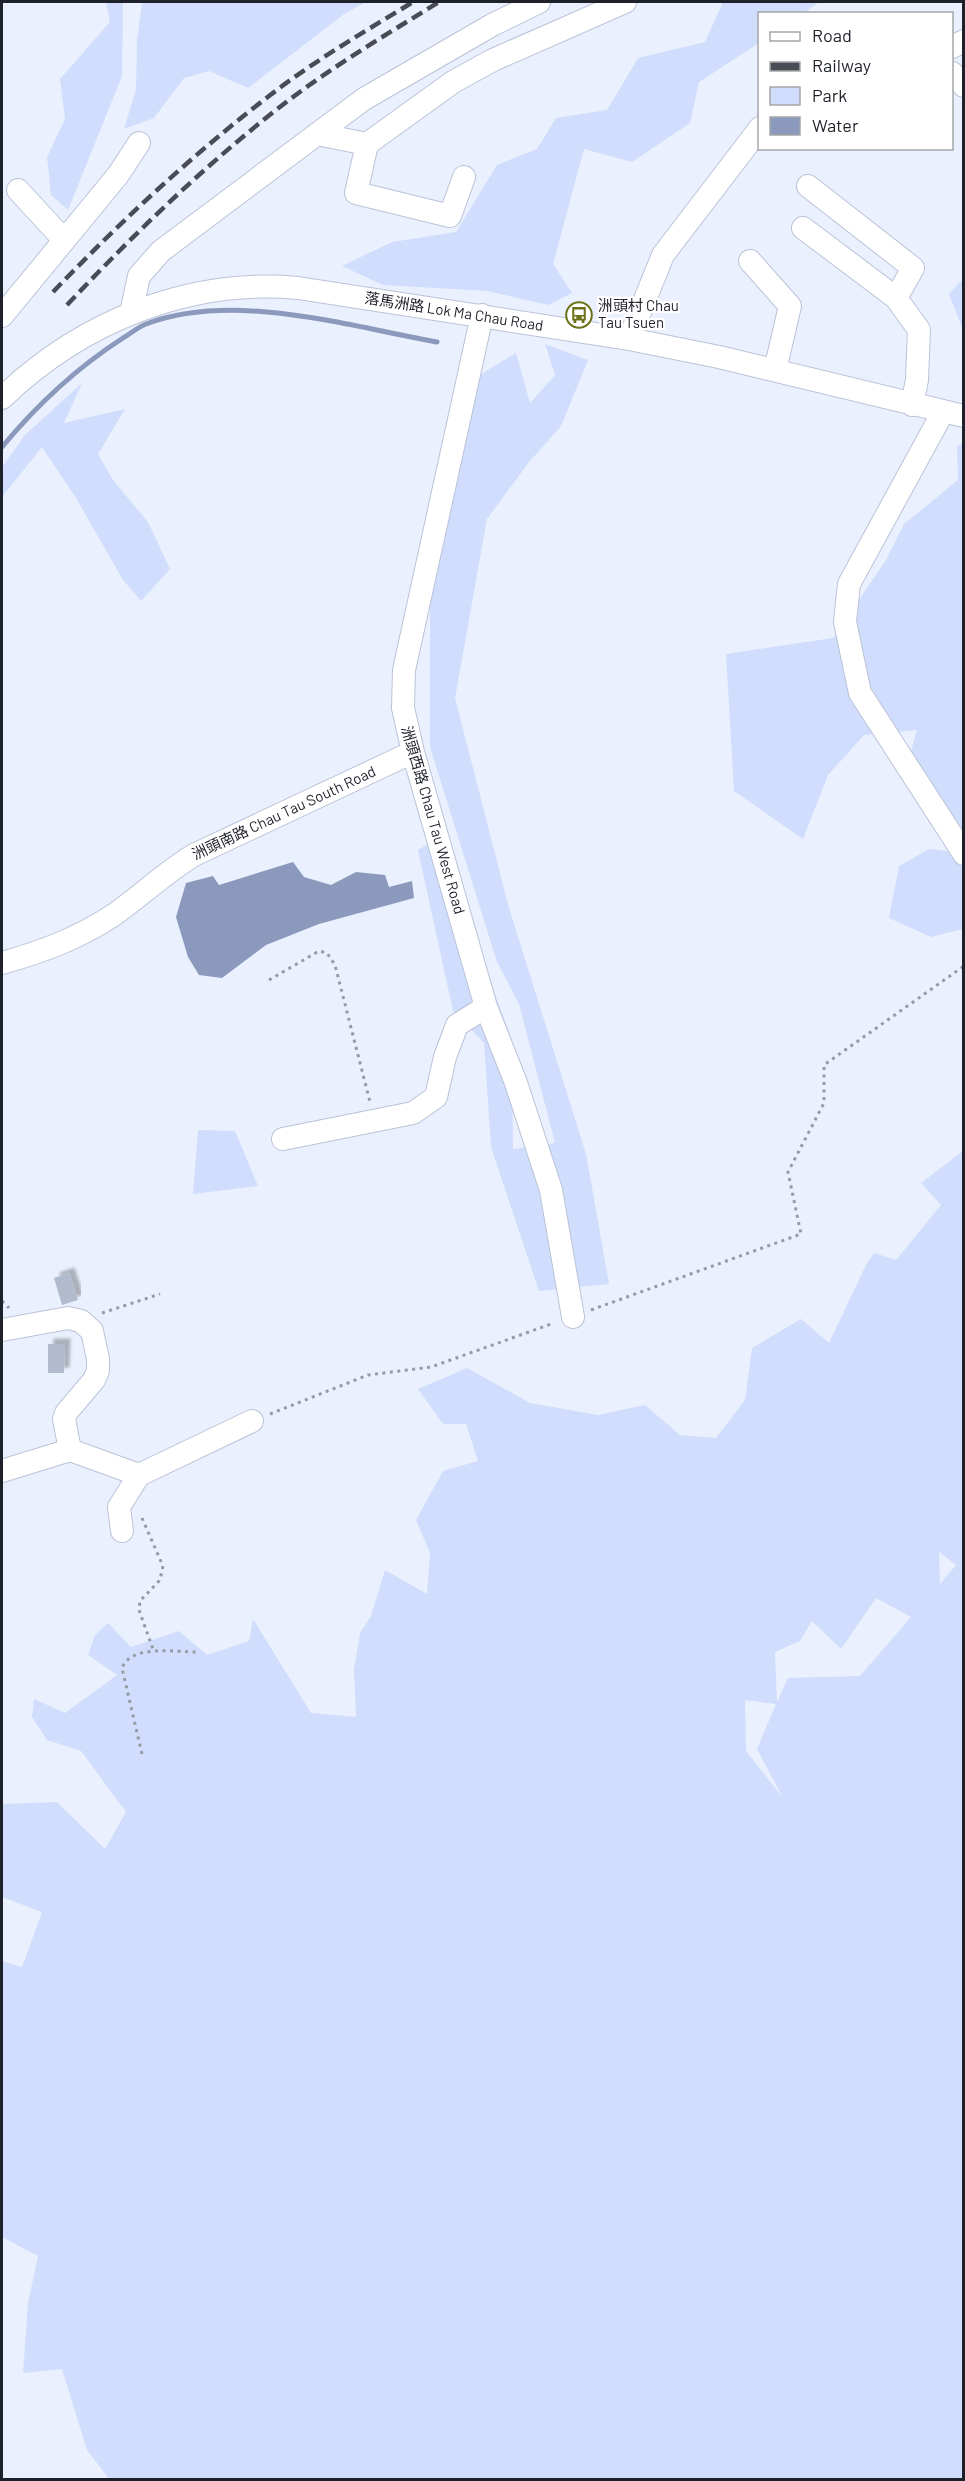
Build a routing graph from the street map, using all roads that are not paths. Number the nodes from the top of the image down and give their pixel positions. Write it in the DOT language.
graph roads {
  1 [pos="539,2"];
  2 [pos="625,2"];
  3 [pos="758,129"];
  4 [pos="317,134"];
  5 [pos="139,143"];
  6 [pos="367,144"];
  7 [pos="464,177"];
  8 [pos="808,186"];
  9 [pos="18,190"];
  10 [pos="803,228"];
  11 [pos="64,240"];
  12 [pos="750,261"];
  13 [pos="896,298"];
  14 [pos="131,313"];
  15 [pos="482,315"];
  16 [pos="2,316"];
  17 [pos="629,339"];
  18 [pos="775,370"];
  19 [pos="4,392"];
  20 [pos="912,405"];
  21 [pos="953,414"];
  22 [pos="412,752"];
  23 [pos="963,854"];
  24 [pos="2,963"];
  25 [pos="486,1007"];
  26 [pos="283,1139"];
  27 [pos="573,1317"];
  28 [pos="2,1330"];
  29 [pos="252,1421"];
  30 [pos="70,1450"];
  31 [pos="2,1471"];
  32 [pos="140,1475"];
  33 [pos="122,1531"];
  1 -- 4 [label="street"];
  2 -- 6 [label="street"];
  3 -- 17 [label="street"];
  4 -- 6 [label="street"];
  4 -- 14 [label="street"];
  5 -- 11 [label="street"];
  6 -- 7 [label="street"];
  8 -- 13 [label="street"];
  9 -- 11 [label="street"];
  10 -- 13 [label="street"];
  11 -- 16 [label="street"];
  12 -- 18 [label="street"];
  13 -- 20 [label="street"];
  14 -- 15 [label="street, 落馬洲路 Lok Ma Chau Road"];
  14 -- 19 [label="street, 落馬洲路 Lok Ma Chau Road"];
  15 -- 17 [label="street, 落馬洲路 Lok Ma Chau Road"];
  15 -- 22 [label="street, 洲頭西路 Chau Tau West Road"];
  17 -- 18 [label="street, 落馬洲路 Lok Ma Chau Road"];
  18 -- 20 [label="street, 落馬洲路 Lok Ma Chau Road"];
  20 -- 21 [label="street, 落馬洲路 Lok Ma Chau Road"];
  21 -- 23 [label="street"];
  22 -- 24 [label="street, 洲頭南路 Chau Tau South Road"];
  22 -- 25 [label="street, 洲頭西路 Chau Tau West Road"];
  25 -- 26 [label="street"];
  25 -- 27 [label="street, 洲頭西路 Chau Tau West Road"];
  28 -- 30 [label="street"];
  29 -- 32 [label="street"];
  30 -- 31 [label="street"];
  30 -- 32 [label="street"];
  32 -- 33 [label="street"];
}
